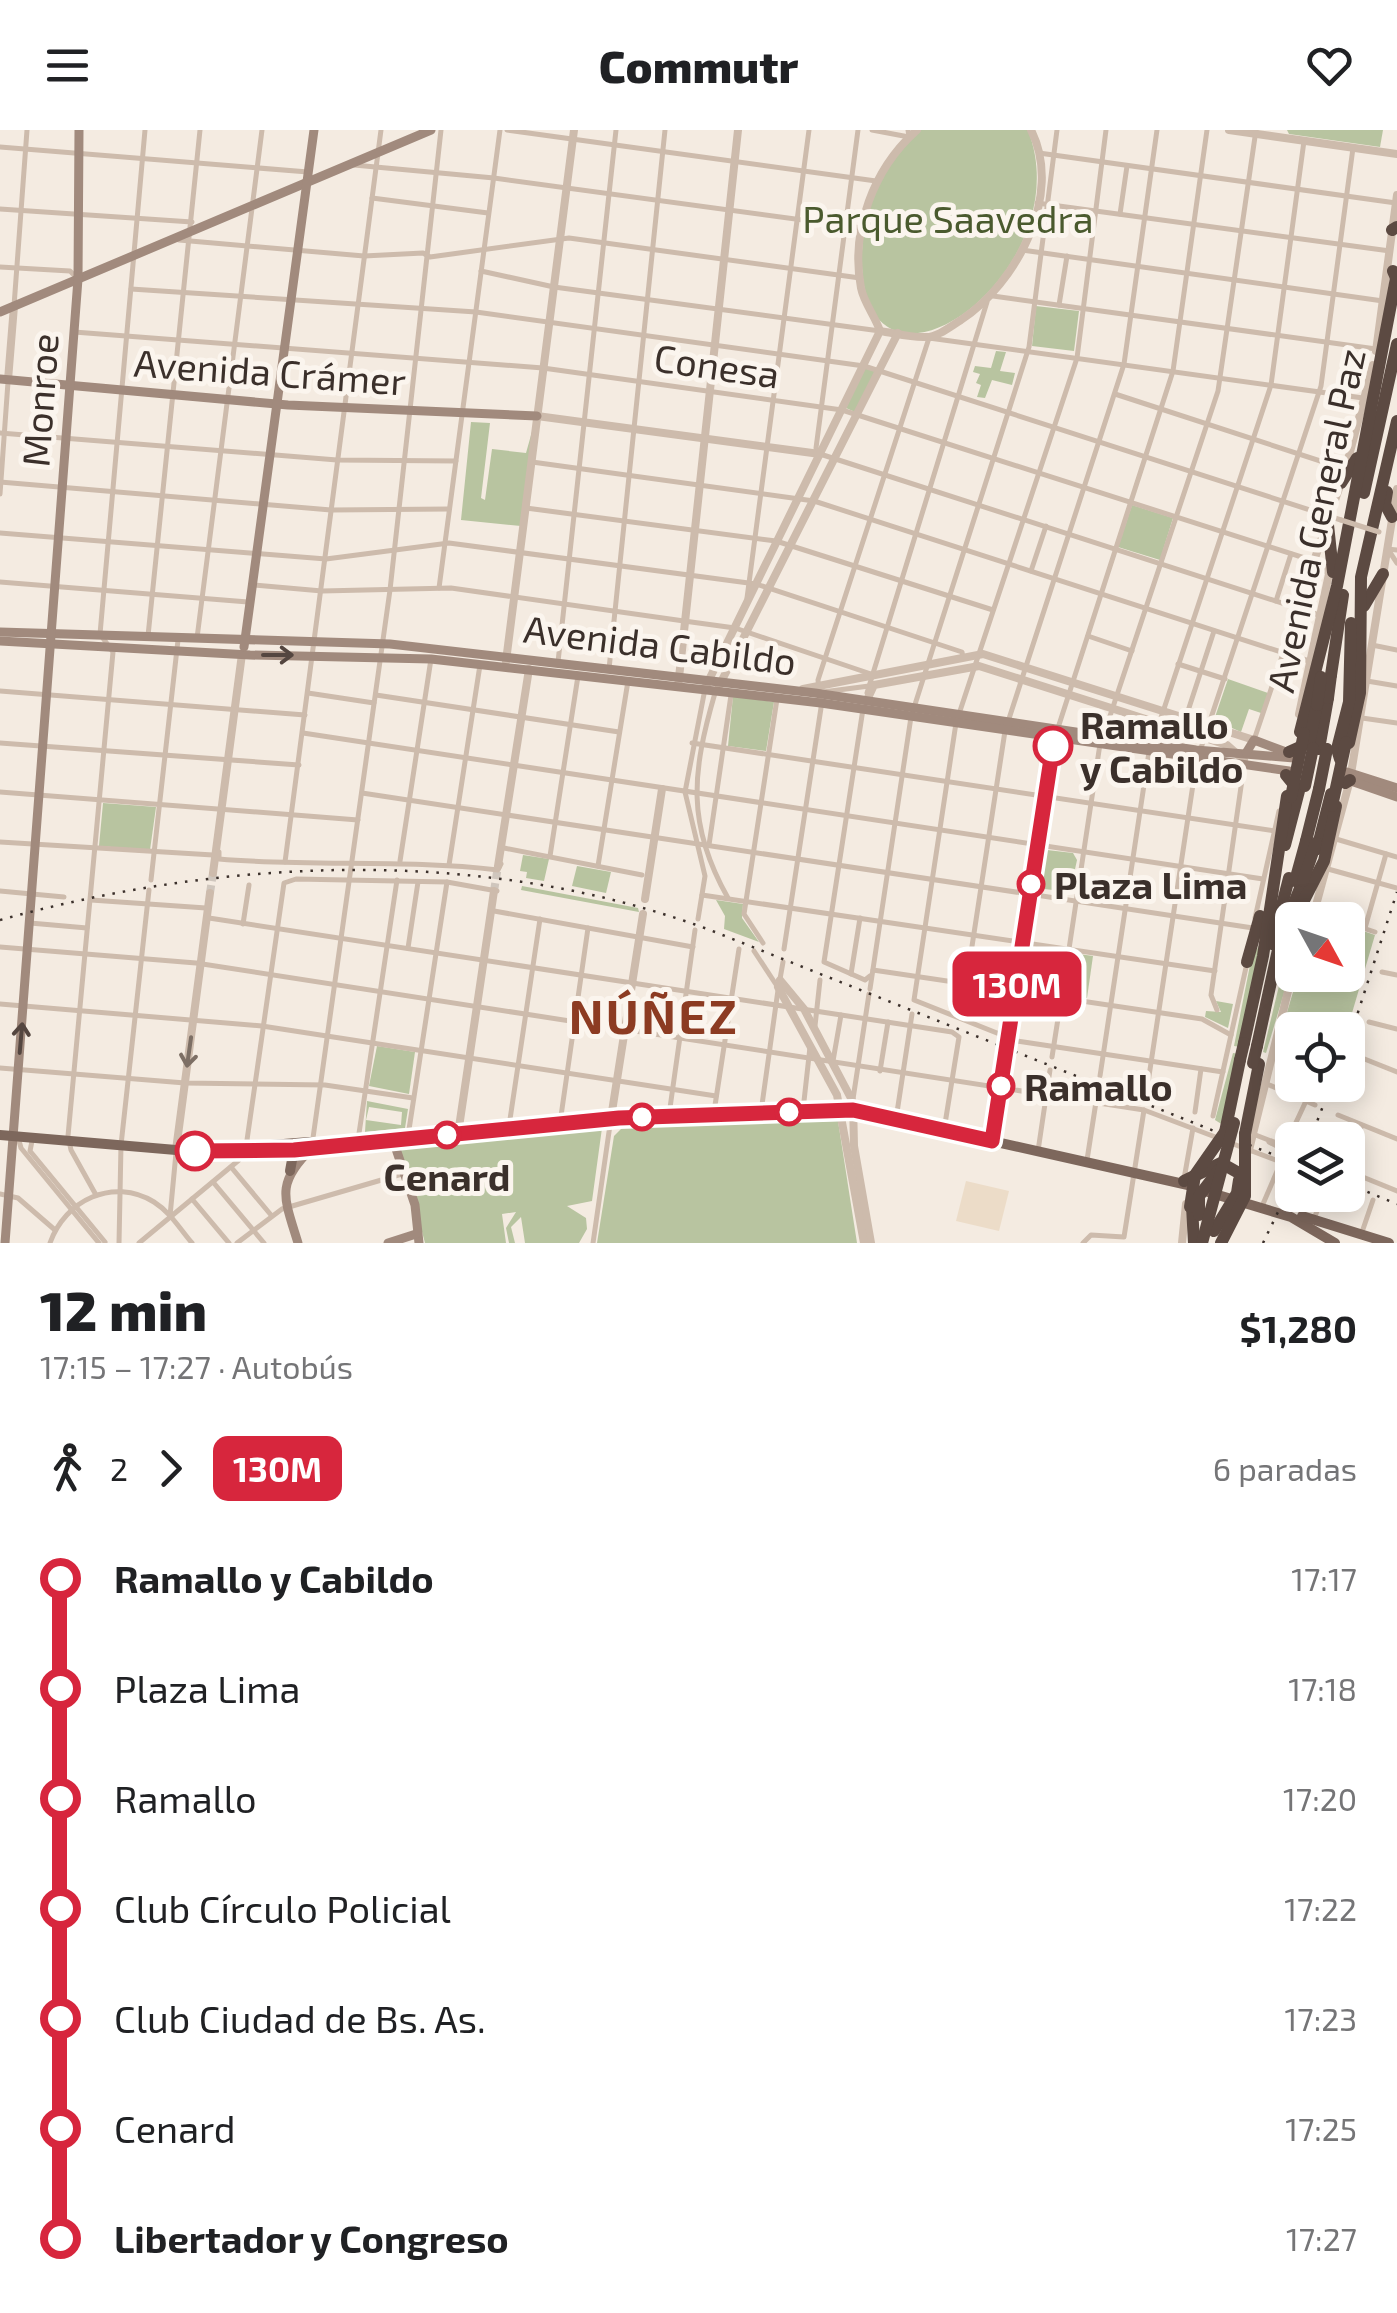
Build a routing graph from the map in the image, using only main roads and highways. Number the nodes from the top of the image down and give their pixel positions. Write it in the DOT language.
graph roads {
  1 [pos="79,130"];
  2 [pos="314,130"];
  3 [pos="419,130"];
  4 [pos="430,130"];
  5 [pos="378,150"];
  6 [pos="310,176"];
  7 [pos="1394,263"];
  8 [pos="78,279"];
  9 [pos="0,312"];
  10 [pos="1397,312"];
  11 [pos="1397,344"];
  12 [pos="1378,378"];
  13 [pos="1397,378"];
  14 [pos="4,380"];
  15 [pos="71,386"];
  16 [pos="1395,394"];
  17 [pos="278,404"];
  18 [pos="537,416"];
  19 [pos="1397,421"];
  20 [pos="1380,423"];
  21 [pos="1397,440"];
  22 [pos="1343,476"];
  23 [pos="1392,517"];
  24 [pos="1333,520"];
  25 [pos="1383,574"];
  26 [pos="1351,591"];
  27 [pos="1340,608"];
  28 [pos="0,632"];
  29 [pos="1351,633"];
  30 [pos="1323,637"];
  31 [pos="52,640"];
  32 [pos="0,641"];
  33 [pos="105,642"];
  34 [pos="178,646"];
  35 [pos="244,649"];
  36 [pos="383,649"];
  37 [pos="1366,649"];
  38 [pos="507,662"];
  39 [pos="608,673"];
  40 [pos="678,682"];
  41 [pos="713,685"];
  42 [pos="1329,690"];
  43 [pos="820,694"];
  44 [pos="1302,733"];
  45 [pos="1348,743"];
  46 [pos="1292,752"];
  47 [pos="1199,754"];
  48 [pos="1244,758"];
  49 [pos="1324,775"];
  50 [pos="1397,788"];
  51 [pos="1289,796"];
  52 [pos="1397,797"];
  53 [pos="1302,844"];
  54 [pos="1323,873"];
  55 [pos="1268,874"];
  56 [pos="1297,881"];
  57 [pos="1294,902"];
  58 [pos="1305,902"];
  59 [pos="1315,902"];
  60 [pos="1272,918"];
  61 [pos="1269,952"];
  62 [pos="1247,962"];
  63 [pos="1275,974"];
  64 [pos="1251,1052"];
  65 [pos="1234,1134"];
  66 [pos="0,1135"];
  67 [pos="393,1140"];
  68 [pos="16,1143"];
  69 [pos="312,1145"];
  70 [pos="293,1147"];
  71 [pos="256,1149"];
  72 [pos="200,1152"];
  73 [pos="284,1175"];
  74 [pos="4,1194"];
  75 [pos="1188,1194"];
  76 [pos="1248,1196"];
  77 [pos="1228,1218"];
  78 [pos="1357,1233"];
  79 [pos="418,1238"];
  80 [pos="1203,1241"];
  81 [pos="4,1243"];
  82 [pos="298,1243"];
  83 [pos="388,1243"];
  84 [pos="1338,1243"];
  85 [pos="1389,1243"];
  1 -- 8 [label="main road, Monroe"];
  2 -- 6 [label="main road"];
  3 -- 5 [label="main road"];
  4 -- 5 [label="main road"];
  5 -- 6 [label="main road"];
  5 -- 6 [label="main road"];
  6 -- 8 [label="main road"];
  6 -- 17 [label="main road"];
  7 -- 12 [label="highway, Avenida General Paz"];
  8 -- 9 [label="main road"];
  8 -- 15 [label="main road, Monroe"];
  10 -- 20 [label="highway"];
  11 -- 20 [label="highway, Avenida General Paz"];
  12 -- 22 [label="highway"];
  12 -- 30 [label="highway, Avenida General Paz"];
  13 -- 16 [label="highway, Avenida General Paz"];
  14 -- 15 [label="main road, Avenida Crámer"];
  15 -- 17 [label="main road, Avenida Crámer"];
  15 -- 31 [label="main road, Monroe"];
  16 -- 26 [label="highway, Avenida General Paz"];
  17 -- 18 [label="main road, Avenida Crámer"];
  17 -- 35 [label="main road"];
  19 -- 37 [label="highway, Avenida General Paz"];
  20 -- 27 [label="highway, Avenida General Paz"];
  21 -- 23 [label="highway"];
  24 -- 30 [label="highway"];
  25 -- 37 [label="highway"];
  26 -- 29 [label="highway"];
  26 -- 42 [label="highway, Avenida General Paz"];
  27 -- 42 [label="highway, Avenida General Paz"];
  27 -- 42 [label="highway"];
  28 -- 31 [label="main road, Avenida Cabildo"];
  29 -- 42 [label="highway"];
  29 -- 45 [label="highway"];
  30 -- 44 [label="highway, Avenida General Paz"];
  31 -- 32 [label="main road, Avenida Cabildo"];
  31 -- 33 [label="main road, Avenida Cabildo"];
  68 -- 31 [label="main road, Monroe, one-way"];
  33 -- 34 [label="main road, Avenida Cabildo"];
  33 -- 34 [label="main road, Avenida Cabildo"];
  34 -- 35 [label="main road, Avenida Cabildo"];
  34 -- 35 [label="main road, Avenida Cabildo"];
  35 -- 36 [label="main road, Avenida Cabildo, one-way"];
  35 -- 36 [label="main road, Avenida Cabildo"];
  36 -- 38 [label="main road, Avenida Cabildo"];
  36 -- 38 [label="main road, Avenida Cabildo"];
  37 -- 45 [label="highway, Avenida General Paz"];
  38 -- 39 [label="main road, Avenida Cabildo"];
  38 -- 39 [label="main road, Avenida Cabildo"];
  39 -- 40 [label="main road, Avenida Cabildo"];
  39 -- 40 [label="main road, Avenida Cabildo"];
  40 -- 41 [label="main road, Avenida Cabildo"];
  41 -- 43 [label="main road, Avenida Cabildo"];
  41 -- 43 [label="main road, Avenida Cabildo"];
  42 -- 44 [label="highway"];
  42 -- 46 [label="highway"];
  42 -- 49 [label="highway"];
  42 -- 49 [label="highway"];
  43 -- 47 [label="main road, Avenida Cabildo"];
  44 -- 51 [label="highway, Avenida General Paz, bridge"];
  45 -- 49 [label="highway, Avenida General Paz, bridge"];
  46 -- 48 [label="main road"];
  46 -- 49 [label="main road"];
  47 -- 48 [label="main road, Avenida Cabildo"];
  47 -- 48 [label="main road, Avenida Cabildo"];
  48 -- 49 [label="main road, Avenida Cabildo"];
  48 -- 49 [label="main road, Avenida Cabildo"];
  49 -- 50 [label="main road"];
  49 -- 52 [label="main road"];
  49 -- 53 [label="highway"];
  49 -- 53 [label="highway"];
  49 -- 53 [label="highway"];
  49 -- 54 [label="highway, Avenida General Paz"];
  51 -- 55 [label="highway, Avenida General Paz"];
  51 -- 60 [label="highway"];
  53 -- 56 [label="highway, bridge"];
  53 -- 60 [label="highway"];
  54 -- 58 [label="highway, Avenida General Paz"];
  54 -- 59 [label="highway"];
  55 -- 62 [label="highway"];
  55 -- 64 [label="highway, Avenida General Paz"];
  56 -- 57 [label="highway, Avenida General Paz"];
  56 -- 61 [label="highway, Avenida General Paz"];
  60 -- 61 [label="highway"];
  61 -- 64 [label="highway, Avenida General Paz"];
  63 -- 64 [label="highway, Avenida General Paz"];
  64 -- 65 [label="highway, Avenida General Paz"];
  64 -- 65 [label="highway, Avenida General Paz"];
  64 -- 65 [label="highway, Avenida General Paz"];
  64 -- 65 [label="highway, Avenida General Paz"];
  65 -- 75 [label="highway, bridge"];
  65 -- 75 [label="highway, Avenida General Paz, bridge"];
  65 -- 76 [label="highway, Avenida General Paz, bridge"];
  65 -- 80 [label="highway, Avenida General Paz, bridge"];
  65 -- 80 [label="highway, Avenida General Paz, bridge"];
  66 -- 68 [label="main road"];
  67 -- 69 [label="main road"];
  67 -- 75 [label="main road"];
  67 -- 79 [label="main road"];
  68 -- 72 [label="main road"];
  68 -- 74 [label="main road, Monroe"];
  69 -- 70 [label="main road"];
  69 -- 73 [label="main road"];
  70 -- 71 [label="main road"];
  70 -- 73 [label="main road"];
  71 -- 72 [label="main road"];
  71 -- 72 [label="main road"];
  73 -- 82 [label="main road"];
  74 -- 81 [label="main road, Monroe"];
  75 -- 76 [label="main road"];
  75 -- 76 [label="highway"];
  75 -- 76 [label="highway"];
  75 -- 77 [label="highway"];
  75 -- 77 [label="highway"];
  75 -- 80 [label="highway"];
  76 -- 77 [label="highway"];
  76 -- 77 [label="highway, bridge"];
  76 -- 78 [label="main road"];
  76 -- 80 [label="highway, bridge"];
  76 -- 84 [label="main road"];
  77 -- 80 [label="highway"];
  78 -- 84 [label="main road"];
  78 -- 85 [label="main road"];
  79 -- 83 [label="main road"];
}
